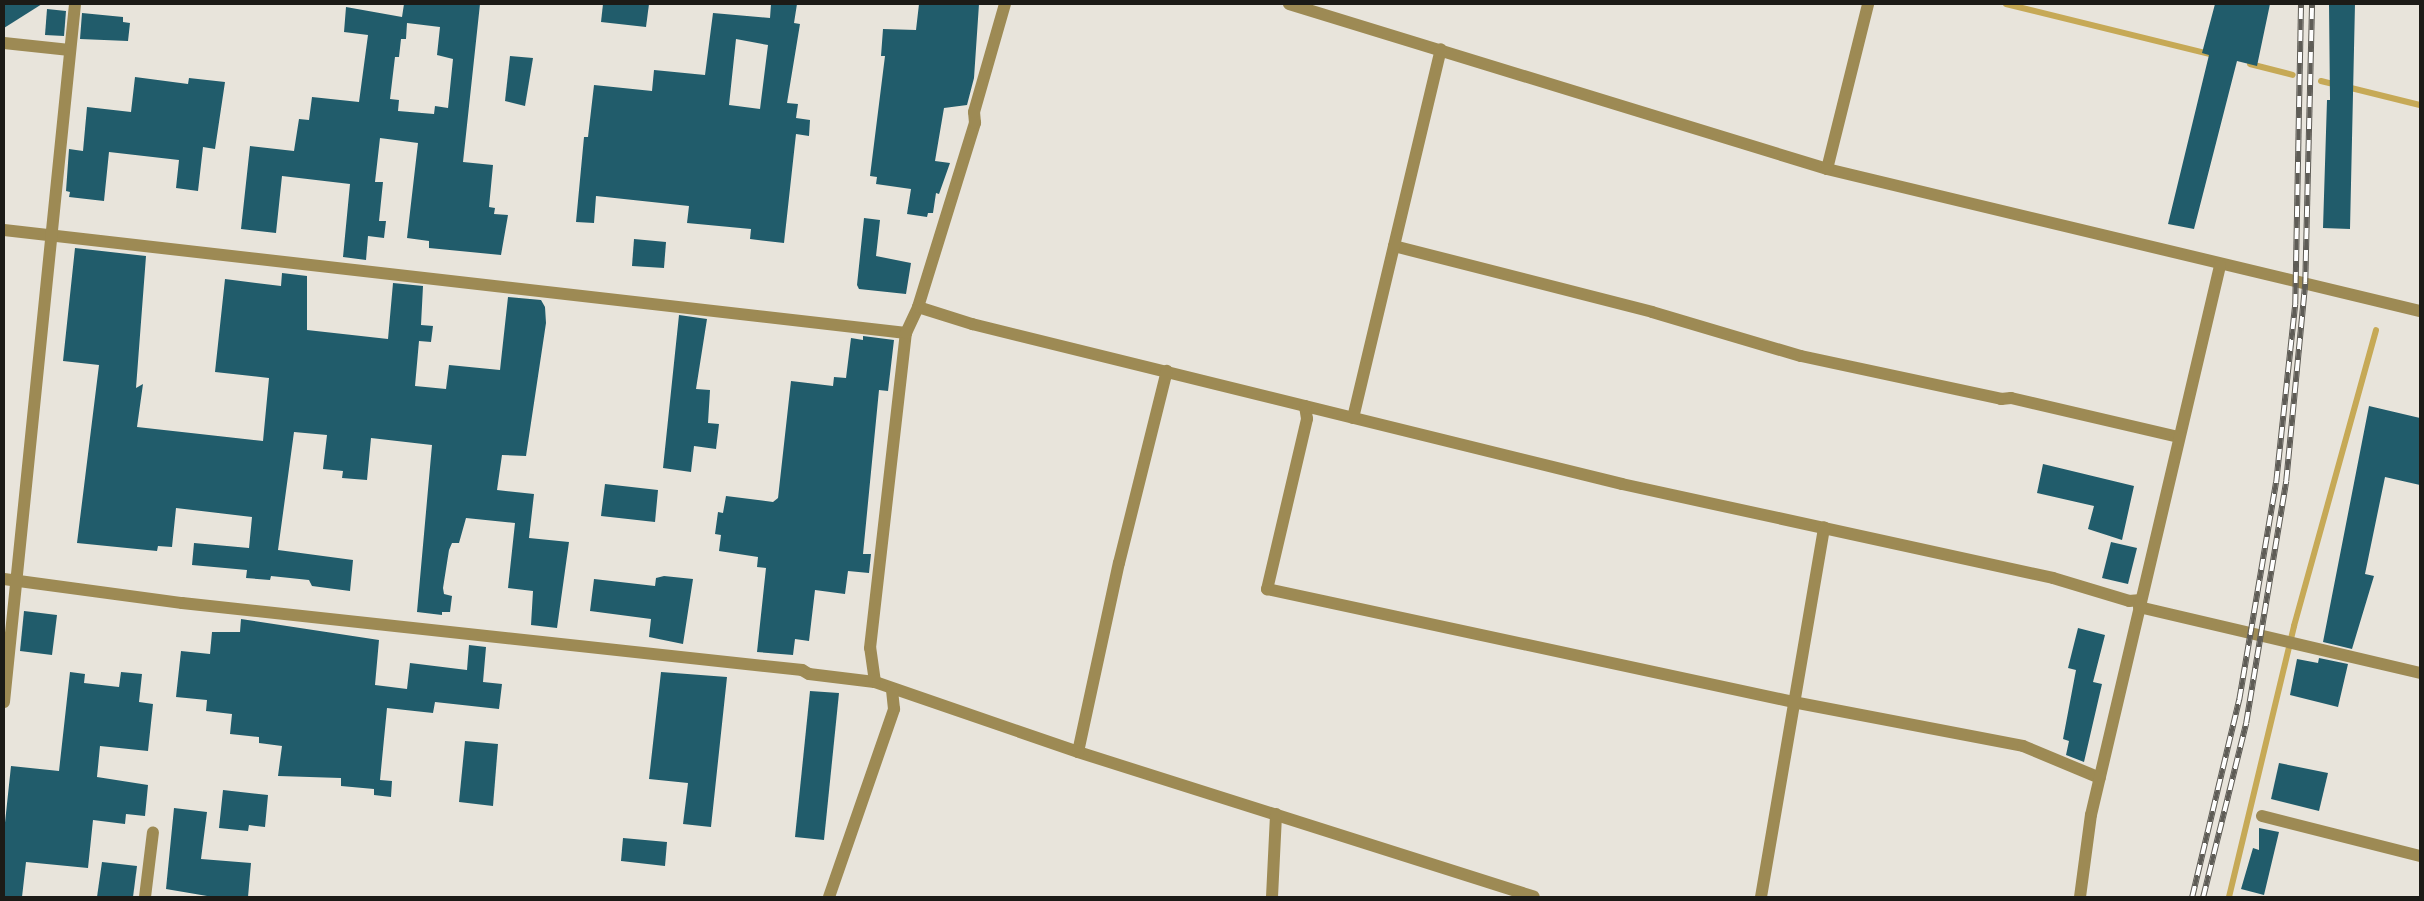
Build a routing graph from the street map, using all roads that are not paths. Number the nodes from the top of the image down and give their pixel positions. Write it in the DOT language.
graph roads {
  1 [pos="75,4"];
  2 [pos="1005,4"];
  3 [pos="1289,4"];
  4 [pos="1868,4"];
  5 [pos="4,43"];
  6 [pos="1441,49"];
  7 [pos="70,50"];
  8 [pos="1827,169"];
  9 [pos="4,230"];
  10 [pos="53,236"];
  11 [pos="1394,246"];
  12 [pos="2220,266"];
  13 [pos="918,307"];
  14 [pos="2420,311"];
  15 [pos="906,332"];
  16 [pos="1167,371"];
  17 [pos="1305,406"];
  18 [pos="1353,418"];
  19 [pos="2179,437"];
  20 [pos="1824,527"];
  21 [pos="4,579"];
  22 [pos="18,581"];
  23 [pos="2140,604"];
  24 [pos="2420,673"];
  25 [pos="875,682"];
  26 [pos="892,690"];
  27 [pos="4,702"];
  28 [pos="1793,702"];
  29 [pos="1078,752"];
  30 [pos="2100,778"];
  31 [pos="1276,814"];
  32 [pos="2262,816"];
  33 [pos="153,832"];
  34 [pos="2420,856"];
  35 [pos="145,897"];
  36 [pos="830,897"];
  37 [pos="1272,897"];
  38 [pos="1534,897"];
  39 [pos="1761,897"];
  40 [pos="2080,897"];
  1 -- 7 [label="street"];
  2 -- 13 [label="street"];
  3 -- 6 [label="street"];
  4 -- 8 [label="street"];
  5 -- 7 [label="street"];
  6 -- 8 [label="street"];
  6 -- 11 [label="street"];
  7 -- 10 [label="street"];
  8 -- 12 [label="street"];
  9 -- 10 [label="street"];
  10 -- 15 [label="street"];
  10 -- 22 [label="street"];
  11 -- 18 [label="street"];
  11 -- 19 [label="street"];
  12 -- 14 [label="street"];
  12 -- 19 [label="street"];
  13 -- 15 [label="street"];
  13 -- 16 [label="street"];
  15 -- 25 [label="street"];
  16 -- 17 [label="street"];
  16 -- 29 [label="street"];
  17 -- 18 [label="street"];
  17 -- 28 [label="street"];
  18 -- 20 [label="street"];
  19 -- 23 [label="street"];
  20 -- 23 [label="street"];
  20 -- 28 [label="street"];
  21 -- 22 [label="street"];
  22 -- 25 [label="street"];
  22 -- 27 [label="street"];
  23 -- 24 [label="street"];
  23 -- 30 [label="street"];
  25 -- 26 [label="street"];
  26 -- 29 [label="street"];
  26 -- 36 [label="street"];
  28 -- 30 [label="street"];
  28 -- 39 [label="street"];
  29 -- 31 [label="street"];
  30 -- 40 [label="street"];
  31 -- 37 [label="street"];
  31 -- 38 [label="street"];
  32 -- 34 [label="street"];
  33 -- 35 [label="street"];
}
